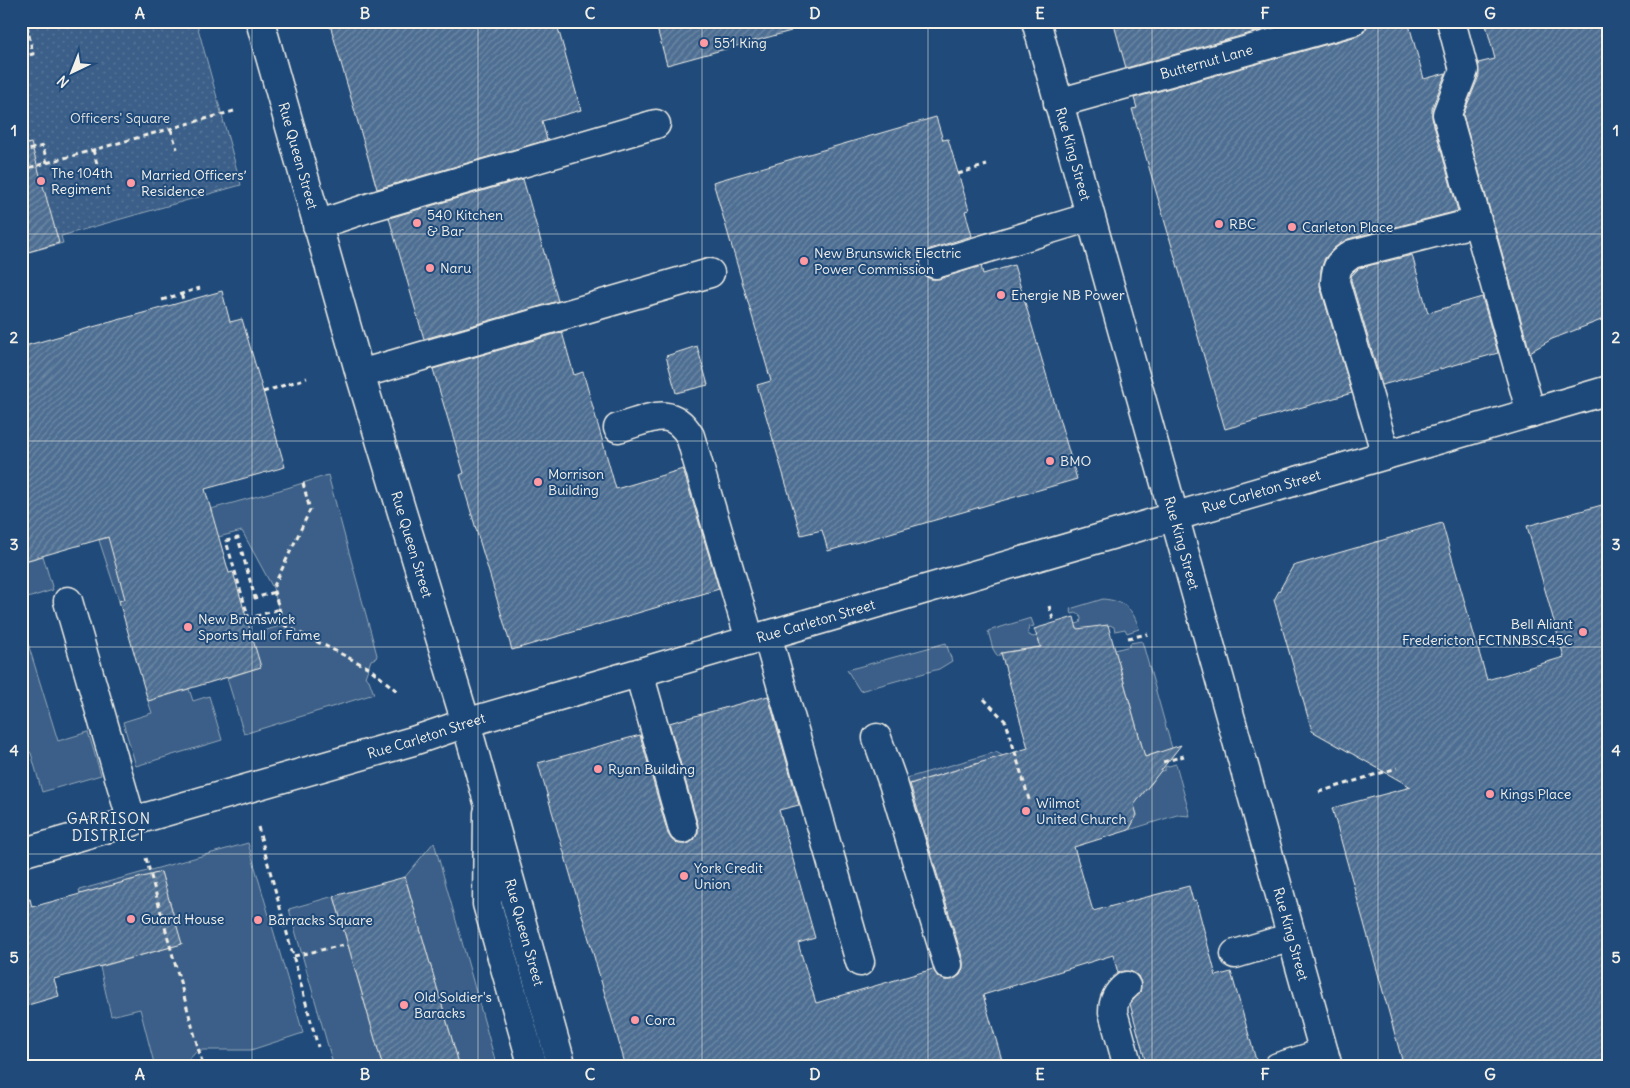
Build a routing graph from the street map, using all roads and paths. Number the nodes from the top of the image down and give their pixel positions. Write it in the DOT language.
graph roads {
  1 [pos="26,21"];
  2 [pos="260,21"];
  3 [pos="1036,21"];
  4 [pos="1353,21"];
  5 [pos="1451,21"];
  6 [pos="21,57"];
  7 [pos="1058,104"];
  8 [pos="234,111"];
  9 [pos="656,124"];
  10 [pos="171,129"];
  11 [pos="177,149"];
  12 [pos="93,150"];
  13 [pos="21,152"];
  14 [pos="47,163"];
  15 [pos="987,165"];
  16 [pos="21,170"];
  17 [pos="100,174"];
  18 [pos="958,174"];
  19 [pos="1090,217"];
  20 [pos="1477,222"];
  21 [pos="317,225"];
  22 [pos="935,264"];
  23 [pos="710,274"];
  24 [pos="200,288"];
  25 [pos="181,294"];
  26 [pos="162,300"];
  27 [pos="184,302"];
  28 [pos="360,374"];
  29 [pos="307,378"];
  30 [pos="1609,390"];
  31 [pos="263,392"];
  32 [pos="1531,413"];
  33 [pos="618,428"];
  34 [pos="1386,455"];
  35 [pos="303,483"];
  36 [pos="1174,517"];
  37 [pos="275,592"];
  38 [pos="68,601"];
  39 [pos="1049,606"];
  40 [pos="279,609"];
  41 [pos="1054,623"];
  42 [pos="1148,634"];
  43 [pos="759,638"];
  44 [pos="1128,638"];
  45 [pos="639,673"];
  46 [pos="398,692"];
  47 [pos="984,699"];
  48 [pos="466,722"];
  49 [pos="877,738"];
  50 [pos="1184,756"];
  51 [pos="1163,762"];
  52 [pos="1397,768"];
  53 [pos="1319,792"];
  54 [pos="488,799"];
  55 [pos="1030,803"];
  56 [pos="132,822"];
  57 [pos="258,827"];
  58 [pos="683,829"];
  59 [pos="21,853"];
  60 [pos="146,858"];
  61 [pos="1292,937"];
  62 [pos="348,944"];
  63 [pos="1235,954"];
  64 [pos="294,956"];
  65 [pos="860,962"];
  66 [pos="948,966"];
  67 [pos="1126,986"];
  68 [pos="318,1047"];
  69 [pos="1326,1060"];
  70 [pos="202,1062"];
  71 [pos="533,1067"];
  72 [pos="562,1067"];
  73 [pos="1128,1067"];
  74 [pos="1278,1067"];
  1 -- 6 [label="path"];
  2 -- 21 [label="main road, Rue Queen Street"];
  3 -- 7 [label="main road, Rue King Street"];
  4 -- 7 [label="main road, Butternut Lane"];
  5 -- 20 [label="main road"];
  7 -- 19 [label="main road, Rue King Street"];
  8 -- 10 [label="path"];
  9 -- 21 [label="main road"];
  10 -- 11 [label="path"];
  10 -- 12 [label="path"];
  12 -- 14 [label="path"];
  12 -- 17 [label="path"];
  13 -- 14 [label="path"];
  14 -- 16 [label="path"];
  15 -- 18 [label="path"];
  19 -- 22 [label="main road"];
  19 -- 36 [label="main road, Rue King Street"];
  20 -- 32 [label="main road"];
  20 -- 34 [label="main road"];
  21 -- 28 [label="main road, Rue Queen Street"];
  23 -- 28 [label="main road"];
  24 -- 25 [label="path"];
  25 -- 26 [label="path"];
  25 -- 27 [label="path"];
  28 -- 48 [label="main road, Rue Queen Street"];
  29 -- 31 [label="path"];
  30 -- 32 [label="main road, Rue Carleton Street"];
  32 -- 34 [label="main road, Rue Carleton Street"];
  33 -- 43 [label="main road"];
  34 -- 36 [label="main road, Rue Carleton Street"];
  35 -- 37 [label="path"];
  36 -- 43 [label="main road, Rue Carleton Street"];
  36 -- 61 [label="main road, Rue King Street"];
  37 -- 40 [label="path"];
  37 -- 40 [label="path"];
  38 -- 56 [label="main road"];
  39 -- 41 [label="path"];
  40 -- 46 [label="path"];
  42 -- 44 [label="path"];
  43 -- 45 [label="main road, Rue Carleton Street"];
  43 -- 65 [label="main road"];
  45 -- 48 [label="main road, Rue Carleton Street"];
  45 -- 58 [label="main road"];
  47 -- 55 [label="path"];
  48 -- 54 [label="main road, Rue Queen Street"];
  48 -- 56 [label="main road, Rue Carleton Street"];
  49 -- 66 [label="main road"];
  50 -- 51 [label="path"];
  52 -- 53 [label="path"];
  54 -- 71 [label="main road"];
  54 -- 72 [label="main road, Rue Queen Street"];
  56 -- 59 [label="main road, Rue Carleton Street"];
  57 -- 64 [label="path"];
  60 -- 70 [label="path"];
  61 -- 63 [label="main road"];
  61 -- 69 [label="main road, Rue King Street"];
  62 -- 64 [label="path"];
  64 -- 68 [label="path"];
  67 -- 73 [label="main road"];
  69 -- 74 [label="main road"];
}
